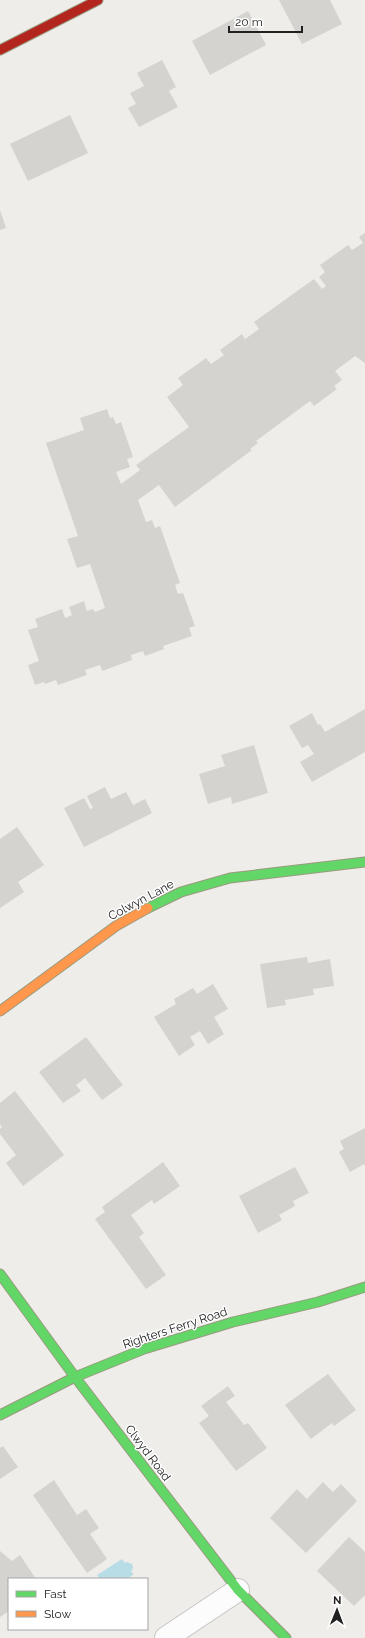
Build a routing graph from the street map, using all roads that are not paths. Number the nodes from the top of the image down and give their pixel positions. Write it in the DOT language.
graph roads {
  1 [pos="98,0"];
  2 [pos="0,50"];
  3 [pos="365,862"];
  4 [pos="0,1011"];
  5 [pos="0,1274"];
  6 [pos="365,1288"];
  7 [pos="75,1377"];
  8 [pos="0,1415"];
  9 [pos="238,1590"];
  10 [pos="166,1638"];
  11 [pos="286,1638"];
  1 -- 2 [label="street"];
  3 -- 4 [label="street, Colwyn Lane"];
  5 -- 7 [label="street, Clwyd Road"];
  6 -- 7 [label="street, Righters Ferry Road"];
  7 -- 8 [label="street, Righters Ferry Road"];
  7 -- 9 [label="street, Clwyd Road"];
  9 -- 10 [label="street"];
  9 -- 11 [label="street, Clwyd Road"];
}
